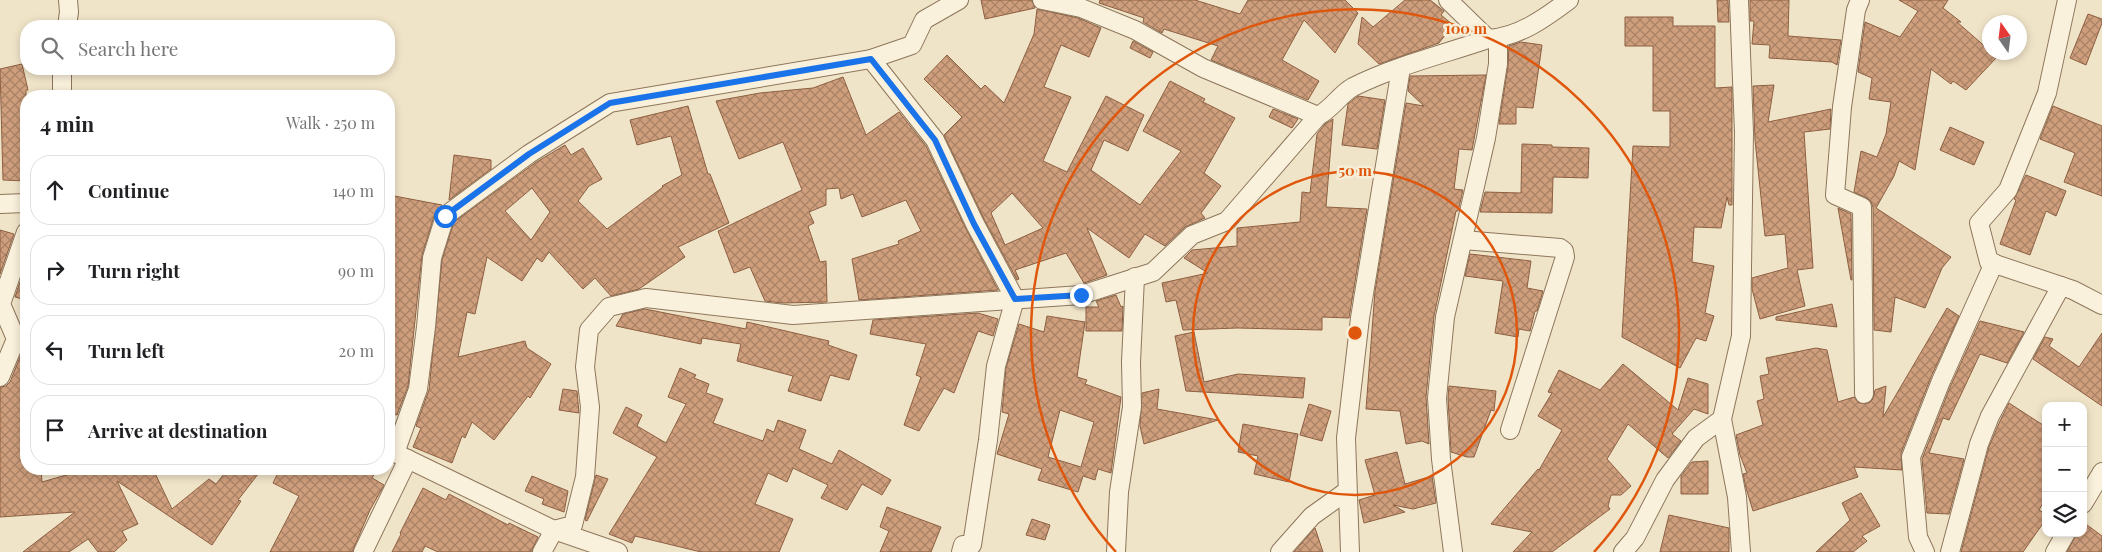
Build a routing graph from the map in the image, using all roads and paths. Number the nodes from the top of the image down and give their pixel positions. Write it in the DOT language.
graph roads {
  1 [pos="68,0"];
  2 [pos="959,0"];
  3 [pos="1042,0"];
  4 [pos="1448,0"];
  5 [pos="1568,0"];
  6 [pos="1739,0"];
  7 [pos="1860,0"];
  8 [pos="2067,0"];
  9 [pos="68,20"];
  10 [pos="1493,39"];
  11 [pos="871,59"];
  12 [pos="1401,68"];
  13 [pos="62,75"];
  14 [pos="62,90"];
  15 [pos="1318,116"];
  16 [pos="20,203"];
  17 [pos="0,204"];
  18 [pos="1463,240"];
  19 [pos="20,249"];
  20 [pos="1994,263"];
  21 [pos="1136,278"];
  22 [pos="2060,286"];
  23 [pos="1015,299"];
  24 [pos="1,304"];
  25 [pos="2102,305"];
  26 [pos="0,377"];
  27 [pos="1864,394"];
  28 [pos="1722,420"];
  29 [pos="1510,430"];
  30 [pos="397,454"];
  31 [pos="2102,472"];
  32 [pos="390,475"];
  33 [pos="1347,491"];
  34 [pos="2087,497"];
  35 [pos="554,530"];
  36 [pos="2064,537"];
  37 [pos="363,552"];
  38 [pos="542,552"];
  39 [pos="618,552"];
  40 [pos="961,552"];
  41 [pos="1116,552"];
  42 [pos="1280,552"];
  43 [pos="1350,552"];
  44 [pos="1452,552"];
  45 [pos="1624,552"];
  46 [pos="1740,552"];
  47 [pos="1924,552"];
  48 [pos="1950,552"];
  49 [pos="2056,552"];
  1 -- 9 [label="street"];
  2 -- 11 [label="street"];
  3 -- 15 [label="street"];
  4 -- 10 [label="street"];
  5 -- 10 [label="street"];
  6 -- 28 [label="street"];
  7 -- 27 [label="street"];
  8 -- 20 [label="street"];
  10 -- 12 [label="street"];
  10 -- 18 [label="street"];
  11 -- 23 [label="street"];
  11 -- 30 [label="street"];
  12 -- 15 [label="street"];
  12 -- 33 [label="street"];
  13 -- 14 [label="street"];
  15 -- 21 [label="street"];
  16 -- 17 [label="street"];
  18 -- 29 [label="street"];
  18 -- 44 [label="street"];
  19 -- 24 [label="street"];
  20 -- 22 [label="street"];
  20 -- 47 [label="street"];
  21 -- 23 [label="street"];
  21 -- 41 [label="street"];
  22 -- 25 [label="street"];
  22 -- 48 [label="street"];
  23 -- 35 [label="street"];
  23 -- 40 [label="street"];
  24 -- 26 [label="street"];
  28 -- 45 [label="street"];
  28 -- 46 [label="street"];
  30 -- 35 [label="street"];
  31 -- 34 [label="street"];
  32 -- 37 [label="street"];
  33 -- 42 [label="street"];
  33 -- 43 [label="street"];
  35 -- 38 [label="street"];
  35 -- 39 [label="street"];
  36 -- 49 [label="street"];
}
